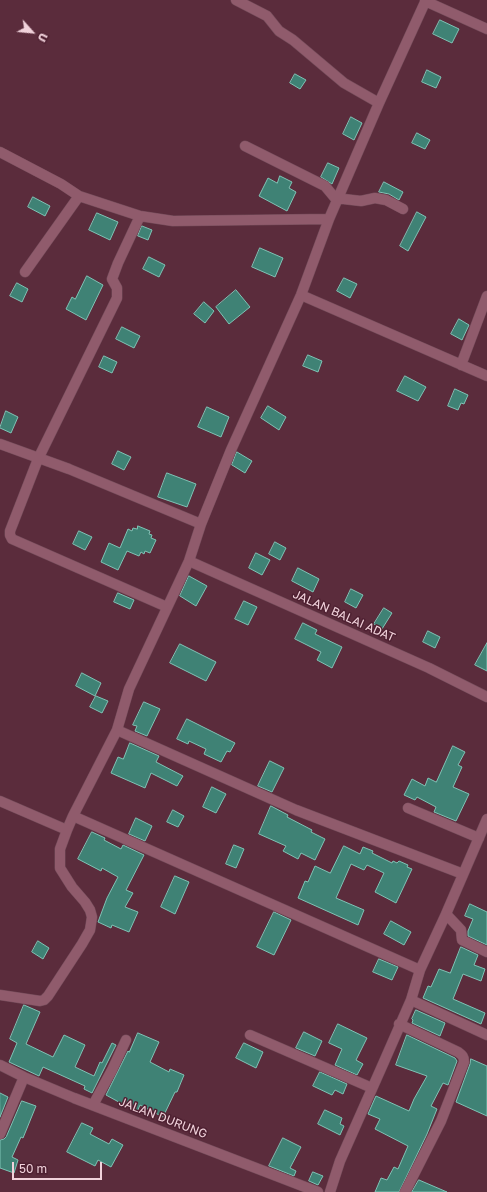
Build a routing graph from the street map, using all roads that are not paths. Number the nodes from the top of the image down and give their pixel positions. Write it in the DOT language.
graph roads {
  1 [pos="236,0"];
  2 [pos="426,1"];
  3 [pos="487,29"];
  4 [pos="379,102"];
  5 [pos="245,146"];
  6 [pos="0,152"];
  7 [pos="80,196"];
  8 [pos="338,198"];
  9 [pos="403,209"];
  10 [pos="140,216"];
  11 [pos="329,219"];
  12 [pos="26,272"];
  13 [pos="301,295"];
  14 [pos="487,296"];
  15 [pos="461,365"];
  16 [pos="487,376"];
  17 [pos="0,444"];
  18 [pos="38,459"];
  19 [pos="201,524"];
  20 [pos="189,561"];
  21 [pos="167,607"];
  22 [pos="487,697"];
  23 [pos="117,730"];
  24 [pos="0,801"];
  25 [pos="408,808"];
  26 [pos="73,816"];
  27 [pos="487,819"];
  28 [pos="67,830"];
  29 [pos="479,838"];
  30 [pos="463,874"];
  31 [pos="446,914"];
  32 [pos="487,952"];
  33 [pos="420,970"];
  34 [pos="0,995"];
  35 [pos="411,1000"];
  36 [pos="400,1024"];
  37 [pos="250,1035"];
  38 [pos="487,1035"];
  39 [pos="126,1040"];
  40 [pos="0,1065"];
  41 [pos="24,1077"];
  42 [pos="372,1088"];
  43 [pos="93,1105"];
  44 [pos="0,1134"];
  45 [pos="318,1192"];
  46 [pos="330,1192"];
  47 [pos="405,1192"];
  1 -- 4 [label="street"];
  2 -- 3 [label="street"];
  2 -- 4 [label="street"];
  4 -- 8 [label="street"];
  5 -- 8 [label="street"];
  6 -- 7 [label="street"];
  7 -- 10 [label="street"];
  7 -- 12 [label="street"];
  8 -- 9 [label="street"];
  8 -- 11 [label="street"];
  10 -- 11 [label="street"];
  10 -- 18 [label="street"];
  11 -- 13 [label="street"];
  13 -- 15 [label="street"];
  13 -- 19 [label="street"];
  14 -- 15 [label="street"];
  15 -- 16 [label="street"];
  17 -- 18 [label="street"];
  18 -- 19 [label="street"];
  18 -- 21 [label="street"];
  19 -- 20 [label="street"];
  20 -- 21 [label="street"];
  20 -- 22 [label="street, JALAN BALAI ADAT"];
  21 -- 23 [label="street"];
  23 -- 26 [label="street"];
  23 -- 30 [label="street"];
  24 -- 28 [label="street"];
  25 -- 29 [label="street"];
  26 -- 28 [label="street"];
  26 -- 33 [label="street"];
  27 -- 29 [label="street"];
  28 -- 34 [label="street"];
  29 -- 30 [label="street"];
  30 -- 31 [label="street"];
  31 -- 32 [label="street"];
  31 -- 33 [label="street"];
  33 -- 35 [label="street"];
  35 -- 36 [label="street"];
  35 -- 38 [label="street"];
  36 -- 42 [label="street"];
  36 -- 47 [label="street"];
  37 -- 42 [label="street"];
  39 -- 43 [label="street"];
  40 -- 41 [label="street, JALAN DURUNG"];
  41 -- 43 [label="street, JALAN DURUNG"];
  41 -- 44 [label="street"];
  42 -- 46 [label="street"];
  43 -- 45 [label="street, JALAN DURUNG"];
}
